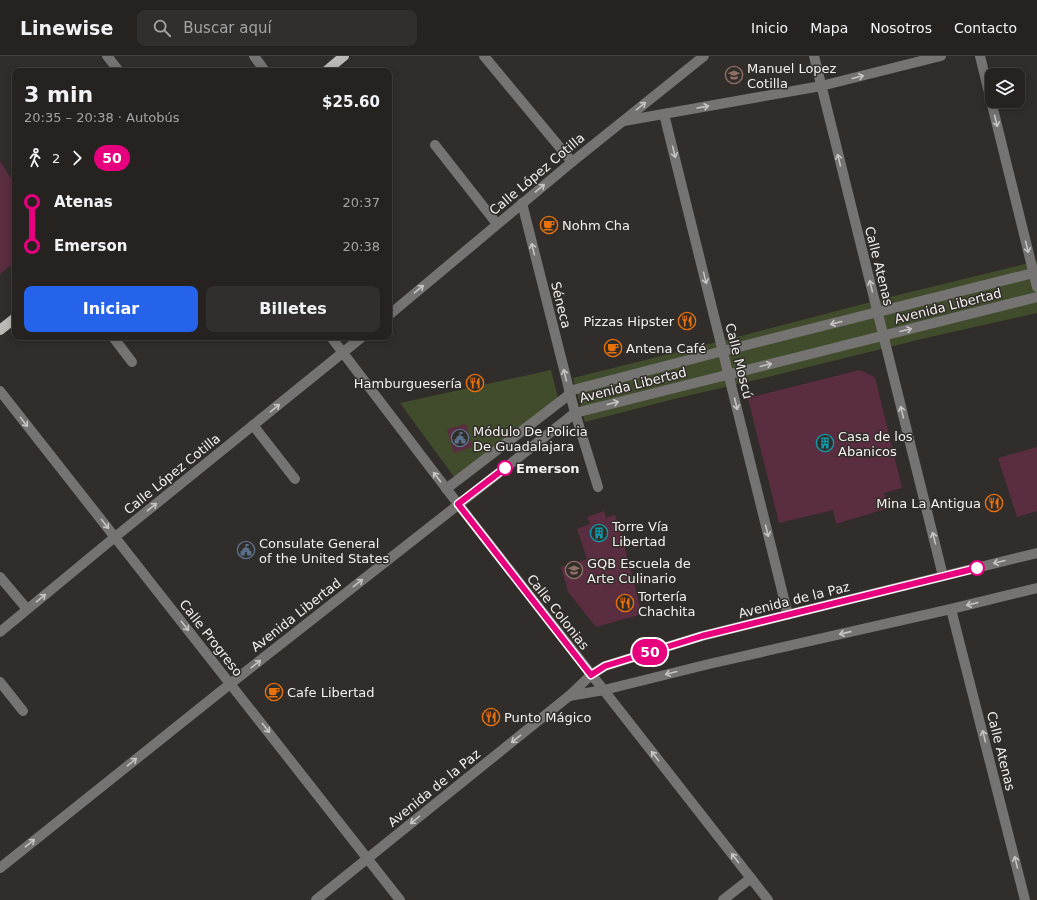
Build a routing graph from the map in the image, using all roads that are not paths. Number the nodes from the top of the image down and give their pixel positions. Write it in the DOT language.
graph roads {
  1 [pos="107,56"];
  2 [pos="254,56"];
  3 [pos="344,56"];
  4 [pos="484,56"];
  5 [pos="704,56"];
  6 [pos="814,56"];
  7 [pos="941,56"];
  8 [pos="980,56"];
  9 [pos="117,68"];
  10 [pos="263,68"];
  11 [pos="330,68"];
  12 [pos="821,86"];
  13 [pos="664,114"];
  14 [pos="622,122"];
  15 [pos="435,145"];
  16 [pos="572,162"];
  17 [pos="522,203"];
  18 [pos="497,224"];
  19 [pos="1035,273"];
  20 [pos="1037,287"];
  21 [pos="1037,297"];
  22 [pos="392,312"];
  23 [pos="878,312"];
  24 [pos="12,320"];
  25 [pos="0,330"];
  26 [pos="883,336"];
  27 [pos="114,340"];
  28 [pos="333,340"];
  29 [pos="358,340"];
  30 [pos="723,351"];
  31 [pos="343,353"];
  32 [pos="132,362"];
  33 [pos="728,374"];
  34 [pos="0,391"];
  35 [pos="570,393"];
  36 [pos="575,413"];
  37 [pos="253,425"];
  38 [pos="295,479"];
  39 [pos="598,487"];
  40 [pos="446,489"];
  41 [pos="458,504"];
  42 [pos="115,537"];
  43 [pos="1037,553"];
  44 [pos="943,576"];
  45 [pos="0,578"];
  46 [pos="1037,588"];
  47 [pos="27,609"];
  48 [pos="951,609"];
  49 [pos="788,615"];
  50 [pos="0,632"];
  51 [pos="591,675"];
  52 [pos="0,682"];
  53 [pos="230,684"];
  54 [pos="604,690"];
  55 [pos="568,696"];
  56 [pos="23,711"];
  57 [pos="368,858"];
  58 [pos="0,868"];
  59 [pos="751,878"];
  60 [pos="316,900"];
  61 [pos="400,900"];
  62 [pos="723,900"];
  63 [pos="768,900"];
  64 [pos="1025,900"];
  1 -- 9 [label="street"];
  2 -- 10 [label="street"];
  3 -- 11 [label="main road"];
  4 -- 16 [label="street"];
  14 -- 5 [label="street, Calle López Cotilla, one-way"];
  6 -- 12 [label="street, Calle Atenas"];
  12 -- 7 [label="street, one-way"];
  8 -- 19 [label="street, one-way"];
  13 -- 12 [label="street, one-way"];
  23 -- 12 [label="street, Calle Atenas, one-way"];
  13 -- 14 [label="street"];
  13 -- 30 [label="street, Calle Moscú, one-way"];
  14 -- 16 [label="street, Calle López Cotilla"];
  15 -- 18 [label="street"];
  17 -- 16 [label="street, Calle López Cotilla, one-way"];
  17 -- 18 [label="street, Calle López Cotilla"];
  35 -- 17 [label="street, Séneca, one-way"];
  22 -- 18 [label="street, Calle López Cotilla, one-way"];
  19 -- 20 [label="street"];
  19 -- 23 [label="street, Avenida Libertad"];
  26 -- 21 [label="street, Avenida Libertad, one-way"];
  23 -- 26 [label="street, Calle Atenas"];
  23 -- 30 [label="street, Avenida Libertad, one-way"];
  24 -- 25 [label="main road"];
  33 -- 26 [label="street, Avenida Libertad, one-way"];
  44 -- 26 [label="street, Calle Atenas, one-way"];
  27 -- 32 [label="street"];
  28 -- 31 [label="street, Calle Colonias"];
  29 -- 31 [label="street, Calle López Cotilla"];
  30 -- 33 [label="street, Calle Moscú"];
  30 -- 35 [label="street, Avenida Libertad"];
  37 -- 31 [label="street, Calle López Cotilla, one-way"];
  40 -- 31 [label="street, Calle Colonias, one-way"];
  36 -- 33 [label="street, Avenida Libertad, one-way"];
  33 -- 49 [label="street, Calle Moscú, one-way"];
  34 -- 42 [label="street, Calle Progreso, one-way"];
  35 -- 36 [label="street, Séneca"];
  35 -- 40 [label="street"];
  36 -- 39 [label="street, Séneca"];
  36 -- 41 [label="street, Avenida Libertad"];
  37 -- 38 [label="street"];
  42 -- 37 [label="street, Calle López Cotilla, one-way"];
  40 -- 41 [label="street, Calle Colonias"];
  41 -- 51 [label="street, Calle Colonias"];
  53 -- 41 [label="street, Avenida Libertad, one-way"];
  47 -- 42 [label="street, Calle López Cotilla, one-way"];
  42 -- 53 [label="street, Calle Progreso, one-way"];
  43 -- 44 [label="street, Avenida de la Paz, one-way"];
  44 -- 49 [label="street, Avenida de la Paz"];
  45 -- 47 [label="street"];
  46 -- 48 [label="street, Avenida de la Paz, one-way"];
  47 -- 50 [label="street, Calle López Cotilla"];
  48 -- 54 [label="street, Avenida de la Paz, one-way"];
  64 -- 48 [label="street, Calle Atenas, one-way"];
  49 -- 51 [label="street, Avenida de la Paz"];
  51 -- 54 [label="street, Calle Colonias"];
  51 -- 55 [label="street, Avenida de la Paz"];
  52 -- 56 [label="street"];
  53 -- 57 [label="street, Calle Progreso, one-way"];
  58 -- 53 [label="street, Avenida Libertad, one-way"];
  54 -- 55 [label="street, Avenida de la Paz"];
  59 -- 54 [label="street, Calle Colonias, one-way"];
  55 -- 57 [label="street, Avenida de la Paz, one-way"];
  57 -- 60 [label="street, Avenida de la Paz"];
  57 -- 61 [label="street, Calle Progreso"];
  59 -- 62 [label="street"];
  59 -- 63 [label="street, Calle Colonias"];
}
